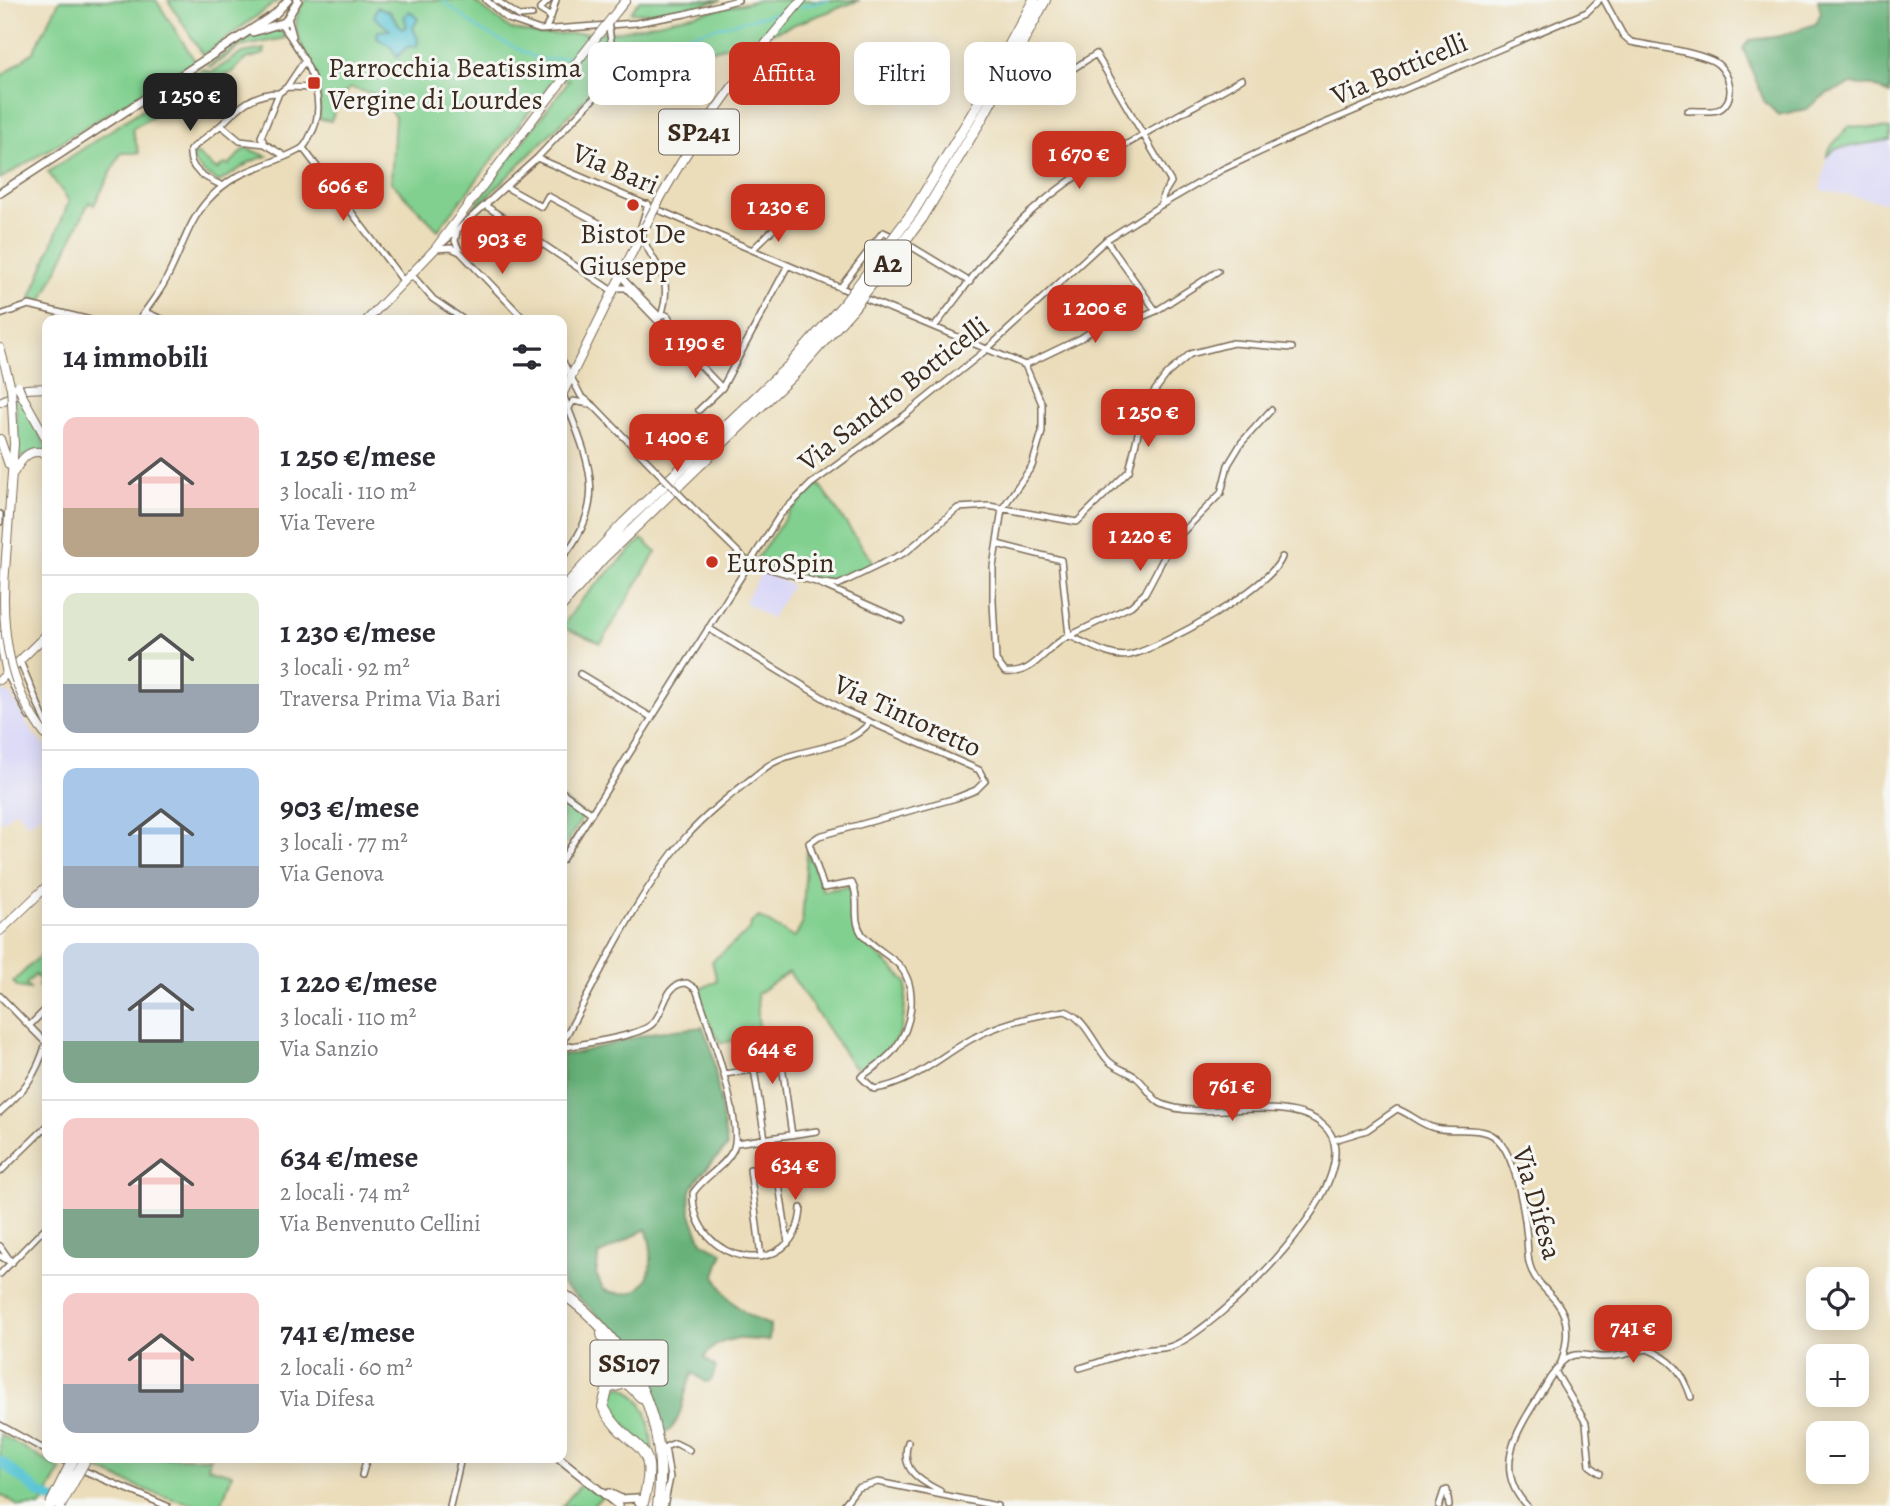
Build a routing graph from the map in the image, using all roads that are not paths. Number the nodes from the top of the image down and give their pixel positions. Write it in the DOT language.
graph roads {
  1 [pos="288,0"];
  2 [pos="298,0"];
  3 [pos="486,0"];
  4 [pos="496,0"];
  5 [pos="549,0"];
  6 [pos="556,0"];
  7 [pos="626,0"];
  8 [pos="738,0"];
  9 [pos="802,0"];
  10 [pos="1034,0"];
  11 [pos="1045,0"];
  12 [pos="1599,0"];
  13 [pos="1604,0"];
  14 [pos="540,10"];
  15 [pos="276,13"];
  16 [pos="532,15"];
  17 [pos="551,18"];
  18 [pos="284,20"];
  19 [pos="608,22"];
  20 [pos="540,29"];
  21 [pos="567,29"];
  22 [pos="243,35"];
  23 [pos="304,60"];
  24 [pos="1076,67"];
  25 [pos="1242,79"];
  26 [pos="287,88"];
  27 [pos="315,88"];
  28 [pos="279,93"];
  29 [pos="1688,111"];
  30 [pos="220,125"];
  31 [pos="1145,136"];
  32 [pos="1290,138"];
  33 [pos="265,144"];
  34 [pos="303,148"];
  35 [pos="283,155"];
  36 [pos="537,158"];
  37 [pos="223,186"];
  38 [pos="506,187"];
  39 [pos="2,190"];
  40 [pos="648,204"];
  41 [pos="1161,205"];
  42 [pos="486,206"];
  43 [pos="917,215"];
  44 [pos="784,219"];
  45 [pos="457,232"];
  46 [pos="598,237"];
  47 [pos="1106,240"];
  48 [pos="435,249"];
  49 [pos="753,249"];
  50 [pos="460,252"];
  51 [pos="788,265"];
  52 [pos="1218,271"];
  53 [pos="411,274"];
  54 [pos="623,274"];
  55 [pos="404,282"];
  56 [pos="971,282"];
  57 [pos="840,288"];
  58 [pos="614,290"];
  59 [pos="849,305"];
  60 [pos="1156,311"];
  61 [pos="145,312"];
  62 [pos="0,315"];
  63 [pos="70,315"];
  64 [pos="143,315"];
  65 [pos="152,315"];
  66 [pos="372,315"];
  67 [pos="457,315"];
  68 [pos="520,315"];
  69 [pos="661,319"];
  70 [pos="935,326"];
  71 [pos="1292,348"];
  72 [pos="986,350"];
  73 [pos="1,351"];
  74 [pos="567,361"];
  75 [pos="1025,365"];
  76 [pos="567,368"];
  77 [pos="574,377"];
  78 [pos="567,386"];
  79 [pos="15,387"];
  80 [pos="42,388"];
  81 [pos="722,388"];
  82 [pos="0,402"];
  83 [pos="595,407"];
  84 [pos="568,409"];
  85 [pos="699,410"];
  86 [pos="1271,410"];
  87 [pos="42,431"];
  88 [pos="0,439"];
  89 [pos="42,452"];
  90 [pos="12,478"];
  91 [pos="1002,509"];
  92 [pos="0,514"];
  93 [pos="4,523"];
  94 [pos="0,543"];
  95 [pos="996,544"];
  96 [pos="567,552"];
  97 [pos="1282,557"];
  98 [pos="749,563"];
  99 [pos="816,582"];
  100 [pos="567,585"];
  101 [pos="567,599"];
  102 [pos="902,620"];
  103 [pos="708,628"];
  104 [pos="0,636"];
  105 [pos="1069,636"];
  106 [pos="42,639"];
  107 [pos="20,661"];
  108 [pos="580,674"];
  109 [pos="3,677"];
  110 [pos="42,714"];
  111 [pos="652,717"];
  112 [pos="870,722"];
  113 [pos="42,730"];
  114 [pos="42,732"];
  115 [pos="567,796"];
  116 [pos="591,813"];
  117 [pos="567,852"];
  118 [pos="42,891"];
  119 [pos="0,931"];
  120 [pos="0,996"];
  121 [pos="42,1013"];
  122 [pos="29,1026"];
  123 [pos="567,1037"];
  124 [pos="42,1039"];
  125 [pos="567,1045"];
  126 [pos="42,1060"];
  127 [pos="754,1069"];
  128 [pos="725,1074"];
  129 [pos="0,1112"];
  130 [pos="42,1131"];
  131 [pos="817,1131"];
  132 [pos="792,1135"];
  133 [pos="765,1139"];
  134 [pos="1334,1140"];
  135 [pos="736,1143"];
  136 [pos="776,1165"];
  137 [pos="750,1169"];
  138 [pos="0,1172"];
  139 [pos="801,1208"];
  140 [pos="42,1231"];
  141 [pos="788,1243"];
  142 [pos="0,1247"];
  143 [pos="0,1256"];
  144 [pos="761,1256"];
  145 [pos="12,1263"];
  146 [pos="0,1274"];
  147 [pos="567,1297"];
  148 [pos="593,1319"];
  149 [pos="1561,1363"];
  150 [pos="1080,1368"];
  151 [pos="1555,1371"];
  152 [pos="607,1388"];
  153 [pos="1691,1397"];
  154 [pos="652,1416"];
  155 [pos="0,1425"];
  156 [pos="908,1442"];
  157 [pos="42,1448"];
  158 [pos="689,1450"];
  159 [pos="69,1463"];
  160 [pos="72,1463"];
  161 [pos="83,1463"];
  162 [pos="366,1463"];
  163 [pos="460,1463"];
  164 [pos="566,1463"];
  165 [pos="1600,1473"];
  166 [pos="362,1475"];
  167 [pos="948,1494"];
  168 [pos="632,1504"];
  169 [pos="50,1506"];
  170 [pos="60,1506"];
  171 [pos="167,1506"];
  172 [pos="450,1506"];
  173 [pos="658,1506"];
  174 [pos="664,1506"];
  175 [pos="843,1506"];
  176 [pos="997,1506"];
  177 [pos="1439,1506"];
  178 [pos="1449,1506"];
  179 [pos="1527,1506"];
  1 -- 15 [label="street"];
  2 -- 18 [label="street"];
  3 -- 20 [label="street"];
  4 -- 16 [label="street"];
  5 -- 14 [label="street"];
  6 -- 17 [label="street"];
  7 -- 19 [label="main road, bridge"];
  8 -- 21 [label="street"];
  9 -- 54 [label="main road, SP241, bridge"];
  10 -- 43 [label="highway, A2"];
  11 -- 43 [label="highway, A2"];
  12 -- 32 [label="street, Via Botticelli"];
  13 -- 29 [label="street"];
  14 -- 16 [label="street"];
  14 -- 17 [label="street"];
  15 -- 18 [label="street"];
  15 -- 22 [label="street"];
  16 -- 20 [label="street"];
  17 -- 20 [label="street"];
  17 -- 21 [label="street"];
  18 -- 22 [label="street"];
  18 -- 23 [label="street"];
  19 -- 36 [label="street, bridge"];
  19 -- 48 [label="main road, bridge"];
  20 -- 21 [label="street"];
  22 -- 39 [label="street"];
  23 -- 26 [label="street"];
  23 -- 27 [label="street"];
  24 -- 31 [label="street"];
  25 -- 31 [label="street"];
  26 -- 27 [label="street"];
  26 -- 28 [label="street"];
  27 -- 34 [label="street"];
  28 -- 30 [label="street"];
  28 -- 33 [label="street"];
  30 -- 33 [label="street"];
  30 -- 37 [label="street"];
  31 -- 41 [label="street"];
  31 -- 56 [label="street"];
  32 -- 41 [label="street, Via Sandro Botticelli"];
  33 -- 35 [label="street"];
  34 -- 35 [label="street"];
  34 -- 55 [label="street"];
  35 -- 37 [label="street"];
  36 -- 38 [label="street"];
  36 -- 40 [label="street, Via Bari"];
  37 -- 61 [label="street"];
  38 -- 42 [label="street"];
  38 -- 46 [label="street"];
  40 -- 49 [label="street, Via Bari"];
  40 -- 69 [label="street"];
  41 -- 47 [label="street, Via Sandro Botticelli"];
  42 -- 45 [label="street"];
  42 -- 58 [label="street"];
  43 -- 59 [label="highway, A2, bridge"];
  44 -- 49 [label="street"];
  45 -- 48 [label="street"];
  45 -- 50 [label="street"];
  47 -- 60 [label="street"];
  47 -- 72 [label="street, Via Sandro Botticelli"];
  48 -- 50 [label="street"];
  48 -- 53 [label="main road"];
  49 -- 51 [label="street, Via Bari"];
  50 -- 68 [label="street"];
  51 -- 57 [label="street, Via Bari"];
  51 -- 81 [label="street"];
  52 -- 60 [label="street"];
  53 -- 55 [label="main road"];
  53 -- 67 [label="street"];
  54 -- 58 [label="main road, SP241"];
  54 -- 69 [label="street"];
  55 -- 66 [label="main road"];
  56 -- 57 [label="street"];
  56 -- 70 [label="street"];
  57 -- 70 [label="street, Via Bari"];
  58 -- 69 [label="street"];
  58 -- 74 [label="street"];
  58 -- 77 [label="main road, SP241"];
  59 -- 100 [label="highway, A2"];
  59 -- 101 [label="highway, A2"];
  60 -- 75 [label="street"];
  61 -- 64 [label="street"];
  61 -- 65 [label="street"];
  62 -- 63 [label="street"];
  69 -- 81 [label="street"];
  70 -- 72 [label="street, Via Bari"];
  71 -- 91 [label="street"];
  72 -- 75 [label="street, Via Bari"];
  72 -- 98 [label="street, Via Sandro Botticelli"];
  73 -- 79 [label="main road"];
  75 -- 91 [label="street"];
  76 -- 77 [label="street"];
  77 -- 78 [label="main road, SP241"];
  77 -- 83 [label="street"];
  79 -- 87 [label="main road, bridge"];
  79 -- 90 [label="main road, bridge"];
  80 -- 82 [label="main road"];
  81 -- 85 [label="street"];
  83 -- 84 [label="street"];
  83 -- 98 [label="street, bridge"];
  84 -- 96 [label="street"];
  86 -- 105 [label="street"];
  88 -- 90 [label="main road"];
  89 -- 90 [label="main road"];
  90 -- 93 [label="main road"];
  91 -- 95 [label="street"];
  91 -- 99 [label="street"];
  92 -- 93 [label="street"];
  93 -- 94 [label="main road"];
  93 -- 113 [label="main road, bridge"];
  95 -- 105 [label="street"];
  95 -- 105 [label="street"];
  97 -- 105 [label="street"];
  98 -- 99 [label="street"];
  98 -- 103 [label="street, Via Sandro Botticelli"];
  99 -- 102 [label="street"];
  103 -- 111 [label="street, Via Sandro Botticelli"];
  103 -- 112 [label="street, Via Tintoretto"];
  104 -- 109 [label="main road"];
  106 -- 107 [label="main road"];
  107 -- 109 [label="main road"];
  107 -- 110 [label="street"];
  108 -- 111 [label="street"];
  109 -- 114 [label="street"];
  111 -- 116 [label="street, Via Sandro Botticelli"];
  112 -- 123 [label="street"];
  112 -- 134 [label="street, Via Tintoretto"];
  115 -- 116 [label="street"];
  116 -- 117 [label="street, Via Sandro Botticelli"];
  118 -- 119 [label="main road"];
  120 -- 122 [label="street"];
  121 -- 122 [label="street"];
  122 -- 124 [label="street"];
  125 -- 128 [label="street"];
  126 -- 129 [label="street"];
  127 -- 128 [label="street"];
  127 -- 132 [label="street"];
  127 -- 133 [label="street"];
  128 -- 135 [label="street"];
  130 -- 138 [label="street"];
  131 -- 132 [label="street"];
  132 -- 133 [label="street"];
  133 -- 135 [label="street"];
  134 -- 149 [label="street, Via Difesa"];
  134 -- 150 [label="street"];
  135 -- 144 [label="street"];
  136 -- 141 [label="street"];
  137 -- 144 [label="street"];
  139 -- 141 [label="street"];
  140 -- 145 [label="street"];
  141 -- 144 [label="street"];
  142 -- 145 [label="street"];
  143 -- 145 [label="street"];
  145 -- 146 [label="street"];
  147 -- 148 [label="highway, SS107"];
  148 -- 152 [label="highway"];
  148 -- 154 [label="highway, SS107"];
  149 -- 151 [label="street"];
  149 -- 153 [label="street"];
  151 -- 165 [label="street"];
  151 -- 179 [label="street"];
  152 -- 154 [label="highway"];
  152 -- 168 [label="highway"];
  154 -- 173 [label="highway, SS107"];
  155 -- 157 [label="street"];
  156 -- 167 [label="street"];
  158 -- 174 [label="street"];
  159 -- 171 [label="street"];
  160 -- 169 [label="highway, bridge"];
  161 -- 170 [label="highway, bridge"];
  162 -- 166 [label="street"];
  163 -- 172 [label="street"];
  164 -- 168 [label="street"];
  167 -- 175 [label="street"];
  167 -- 176 [label="street"];
  177 -- 178 [label="street"];
}
